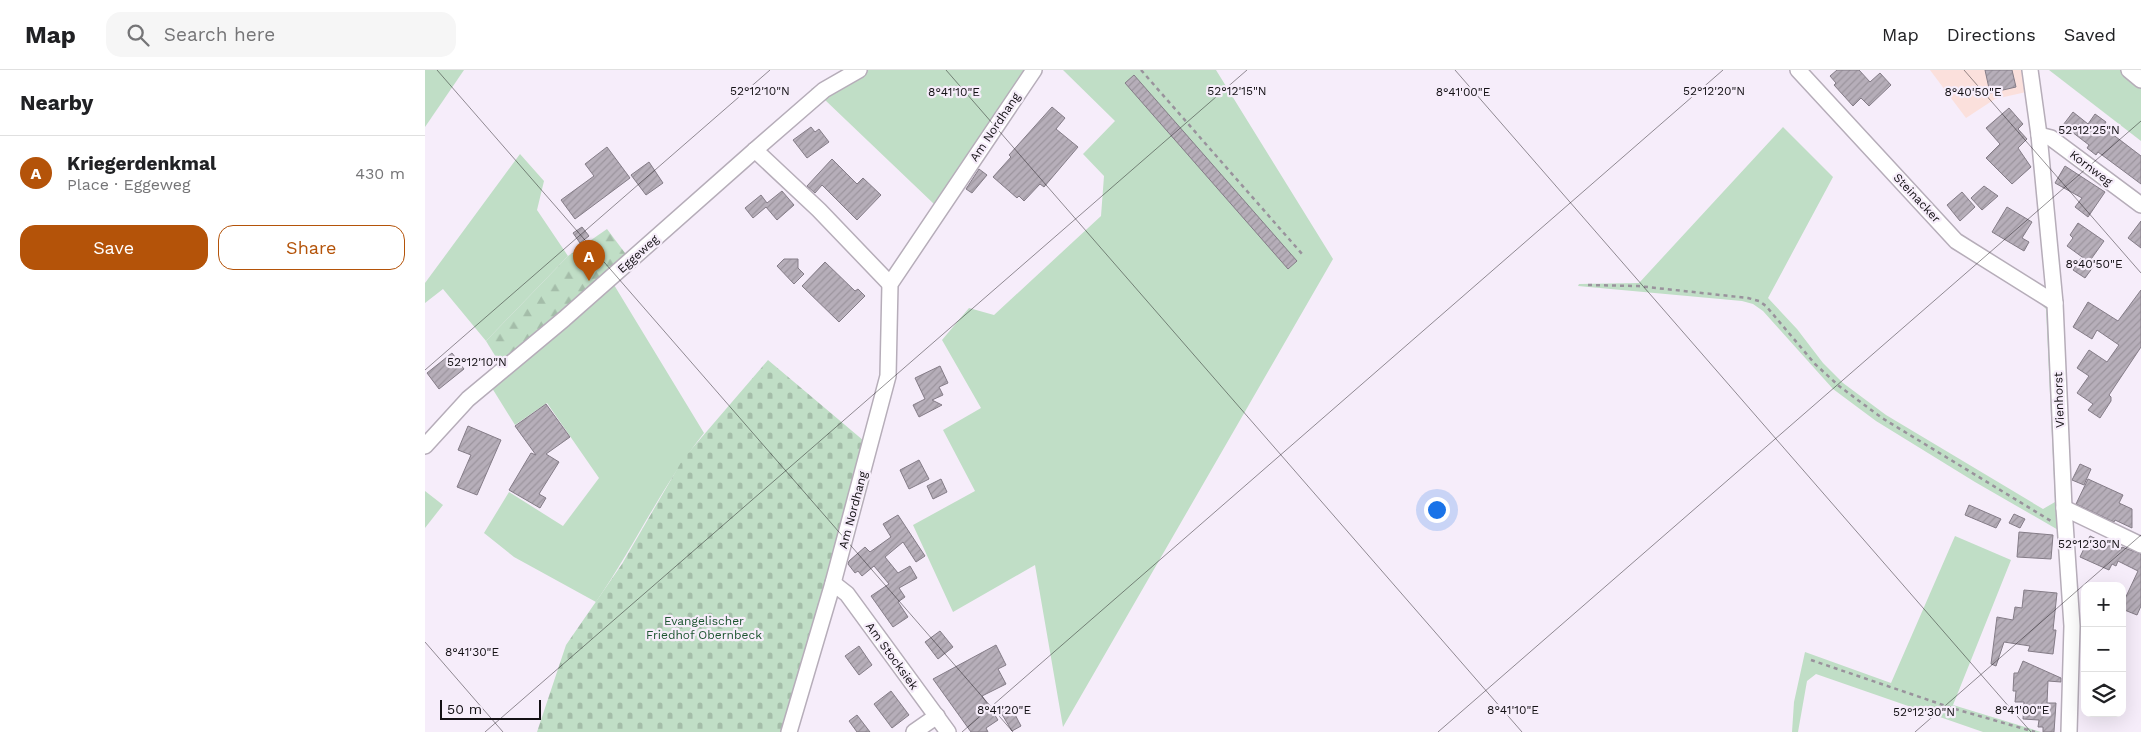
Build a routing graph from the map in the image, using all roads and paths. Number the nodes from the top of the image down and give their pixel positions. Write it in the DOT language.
graph roads {
  1 [pos="859,70"];
  2 [pos="1035,70"];
  3 [pos="1141,70"];
  4 [pos="1798,70"];
  5 [pos="2030,70"];
  6 [pos="2129,70"];
  7 [pos="2141,80"];
  8 [pos="2039,135"];
  9 [pos="755,150"];
  10 [pos="2141,205"];
  11 [pos="1303,255"];
  12 [pos="891,284"];
  13 [pos="1588,285"];
  14 [pos="2055,303"];
  15 [pos="425,446"];
  16 [pos="2064,508"];
  17 [pos="2065,529"];
  18 [pos="2141,545"];
  19 [pos="833,583"];
  20 [pos="1811,660"];
  21 [pos="937,716"];
  22 [pos="789,732"];
  23 [pos="914,732"];
  24 [pos="947,732"];
  25 [pos="2035,732"];
  26 [pos="2069,732"];
  1 -- 9 [label="street, Eggeweg"];
  2 -- 12 [label="street, Am Nordhang"];
  3 -- 11 [label="path"];
  4 -- 14 [label="street, Steinacker"];
  5 -- 8 [label="street, Vienhorst"];
  6 -- 7 [label="street"];
  8 -- 10 [label="street, Kornweg"];
  8 -- 14 [label="street, Vienhorst"];
  9 -- 12 [label="street"];
  9 -- 15 [label="street, Eggeweg"];
  12 -- 19 [label="street, Am Nordhang"];
  13 -- 17 [label="path"];
  14 -- 16 [label="street, Vienhorst"];
  16 -- 17 [label="street, Vienhorst"];
  16 -- 18 [label="street"];
  17 -- 26 [label="street, Vienhorst"];
  19 -- 21 [label="street, Am Stocksiek"];
  19 -- 22 [label="street, Am Nordhang"];
  20 -- 25 [label="path"];
  21 -- 23 [label="street"];
  21 -- 24 [label="street, Am Stocksiek"];
}
